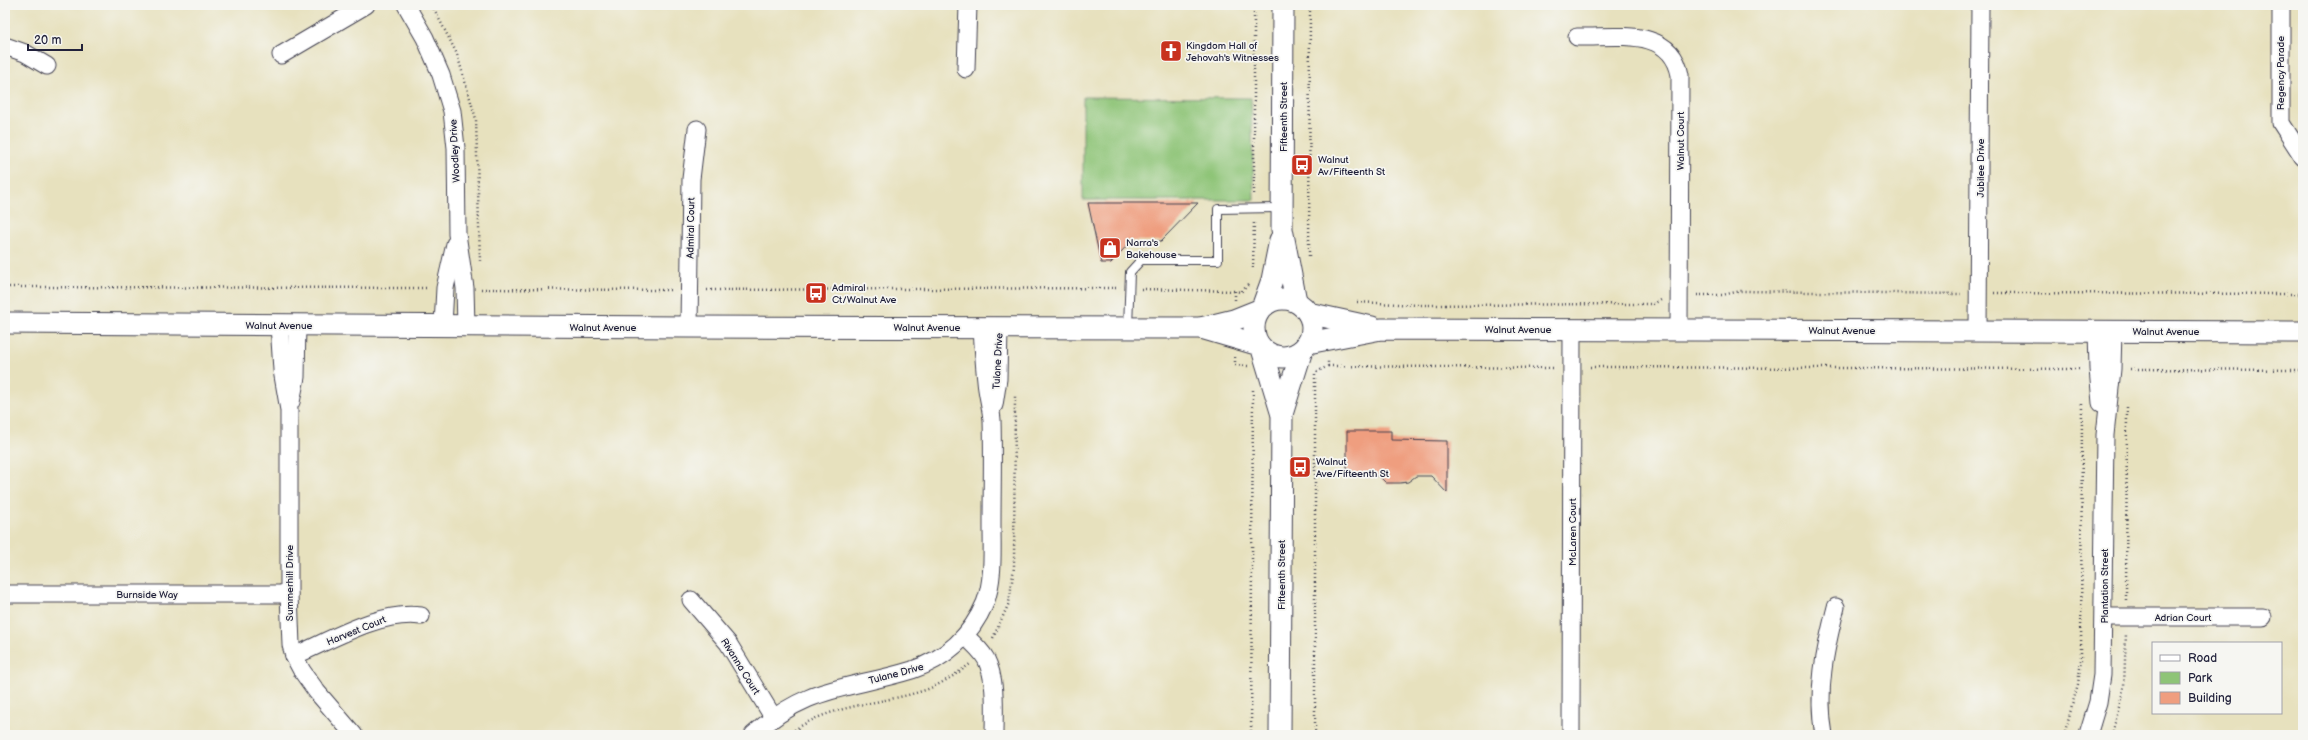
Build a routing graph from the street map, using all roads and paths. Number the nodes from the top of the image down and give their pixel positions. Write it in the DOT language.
graph roads {
  1 [pos="366,5"];
  2 [pos="406,5"];
  3 [pos="968,5"];
  4 [pos="1254,5"];
  5 [pos="1283,5"];
  6 [pos="1310,5"];
  7 [pos="1980,5"];
  8 [pos="2281,5"];
  9 [pos="1577,37"];
  10 [pos="5,46"];
  11 [pos="281,55"];
  12 [pos="47,66"];
  13 [pos="966,69"];
  14 [pos="697,129"];
  15 [pos="2303,157"];
  16 [pos="1254,208"];
  17 [pos="1282,208"];
  18 [pos="1282,229"];
  19 [pos="457,234"];
  20 [pos="1309,260"];
  21 [pos="1253,272"];
  22 [pos="1253,280"];
  23 [pos="5,286"];
  24 [pos="445,288"];
  25 [pos="465,288"];
  26 [pos="1130,289"];
  27 [pos="690,290"];
  28 [pos="1235,291"];
  29 [pos="1979,294"];
  30 [pos="2303,294"];
  31 [pos="1680,295"];
  32 [pos="1350,302"];
  33 [pos="1302,307"];
  34 [pos="1261,308"];
  35 [pos="5,323"];
  36 [pos="288,325"];
  37 [pos="443,325"];
  38 [pos="466,326"];
  39 [pos="689,327"];
  40 [pos="991,327"];
  41 [pos="1128,327"];
  42 [pos="1381,329"];
  43 [pos="1572,329"];
  44 [pos="1679,329"];
  45 [pos="1234,330"];
  46 [pos="1978,330"];
  47 [pos="2105,330"];
  48 [pos="2303,332"];
  49 [pos="1329,338"];
  50 [pos="1305,346"];
  51 [pos="1258,353"];
  52 [pos="1328,366"];
  53 [pos="1573,367"];
  54 [pos="2112,369"];
  55 [pos="2303,370"];
  56 [pos="2082,377"];
  57 [pos="1253,385"];
  58 [pos="1015,388"];
  59 [pos="2082,400"];
  60 [pos="2127,400"];
  61 [pos="1282,415"];
  62 [pos="2105,435"];
  63 [pos="5,594"];
  64 [pos="289,594"];
  65 [pos="691,600"];
  66 [pos="1836,607"];
  67 [pos="421,616"];
  68 [pos="2126,616"];
  69 [pos="2104,617"];
  70 [pos="2263,617"];
  71 [pos="966,636"];
  72 [pos="981,652"];
  73 [pos="294,656"];
  74 [pos="773,717"];
  75 [pos="354,735"];
  76 [pos="752,735"];
  77 [pos="788,735"];
  78 [pos="994,735"];
  79 [pos="1251,735"];
  80 [pos="1280,735"];
  81 [pos="1315,735"];
  82 [pos="1571,735"];
  83 [pos="1824,735"];
  84 [pos="2064,735"];
  85 [pos="2088,735"];
  86 [pos="2112,735"];
  1 -- 11 [label="street"];
  2 -- 19 [label="street, Woodley Drive"];
  3 -- 13 [label="street"];
  4 -- 16 [label="path"];
  5 -- 17 [label="street, Fifteenth Street"];
  6 -- 20 [label="path"];
  7 -- 29 [label="street, Jubilee Drive"];
  8 -- 15 [label="street, Regency Parade"];
  9 -- 31 [label="street, Walnut Court"];
  10 -- 12 [label="street"];
  14 -- 27 [label="street, Admiral Court"];
  16 -- 17 [label="lane"];
  16 -- 21 [label="path"];
  16 -- 26 [label="lane"];
  17 -- 18 [label="street, Fifteenth Street"];
  18 -- 33 [label="street, Fifteenth Street"];
  18 -- 34 [label="street, Fifteenth Street"];
  19 -- 24 [label="street, Woodley Drive"];
  19 -- 25 [label="street, Woodley Drive"];
  22 -- 28 [label="path"];
  23 -- 24 [label="path"];
  24 -- 37 [label="street, Woodley Drive"];
  25 -- 27 [label="path"];
  25 -- 38 [label="street, Woodley Drive"];
  26 -- 27 [label="path"];
  26 -- 28 [label="path"];
  26 -- 41 [label="lane"];
  27 -- 39 [label="street, Admiral Court"];
  28 -- 45 [label="path"];
  29 -- 30 [label="path"];
  29 -- 31 [label="path"];
  29 -- 46 [label="street, Jubilee Drive"];
  31 -- 32 [label="path"];
  31 -- 44 [label="street, Walnut Court"];
  33 -- 34 [label="street"];
  33 -- 42 [label="street, Walnut Avenue"];
  33 -- 50 [label="street"];
  34 -- 45 [label="street"];
  34 -- 51 [label="street"];
  35 -- 36 [label="street, Walnut Avenue"];
  36 -- 37 [label="street, Walnut Avenue"];
  36 -- 64 [label="street, Summerhill Drive"];
  37 -- 38 [label="street, Walnut Avenue"];
  38 -- 39 [label="street, Walnut Avenue"];
  39 -- 40 [label="street, Walnut Avenue"];
  40 -- 41 [label="street, Walnut Avenue"];
  40 -- 71 [label="street, Tulane Drive"];
  41 -- 45 [label="street, Walnut Avenue"];
  42 -- 43 [label="street, Walnut Avenue"];
  42 -- 49 [label="street, Walnut Avenue"];
  43 -- 44 [label="street, Walnut Avenue"];
  43 -- 53 [label="street, McLaren Court"];
  44 -- 46 [label="street, Walnut Avenue"];
  45 -- 51 [label="street, Walnut Avenue"];
  45 -- 51 [label="path"];
  46 -- 47 [label="street, Walnut Avenue"];
  47 -- 48 [label="street, Walnut Avenue"];
  47 -- 54 [label="street, Plantation Street"];
  47 -- 62 [label="street, Plantation Street"];
  49 -- 50 [label="street, Walnut Avenue"];
  49 -- 52 [label="path"];
  50 -- 51 [label="street"];
  50 -- 61 [label="street, Fifteenth Street"];
  51 -- 61 [label="street, Fifteenth Street"];
  52 -- 53 [label="path"];
  52 -- 81 [label="path"];
  53 -- 56 [label="path"];
  53 -- 82 [label="street, McLaren Court"];
  54 -- 55 [label="path"];
  54 -- 62 [label="street, Plantation Street"];
  57 -- 79 [label="path"];
  58 -- 72 [label="path"];
  59 -- 84 [label="path"];
  60 -- 68 [label="path"];
  61 -- 80 [label="street, Fifteenth Street"];
  62 -- 69 [label="street, Plantation Street"];
  63 -- 64 [label="street, Burnside Way"];
  64 -- 73 [label="street, Summerhill Drive"];
  65 -- 74 [label="street, Rivanna Court"];
  66 -- 83 [label="street"];
  67 -- 73 [label="street, Harvest Court"];
  68 -- 69 [label="street, Adrian Court"];
  68 -- 70 [label="street, Adrian Court"];
  68 -- 86 [label="path"];
  69 -- 85 [label="street, Plantation Street"];
  71 -- 72 [label="street"];
  71 -- 74 [label="street, Tulane Drive"];
  72 -- 77 [label="path"];
  72 -- 78 [label="street"];
  73 -- 75 [label="street, Summerhill Drive"];
  74 -- 76 [label="street, Tulane Drive"];
}
